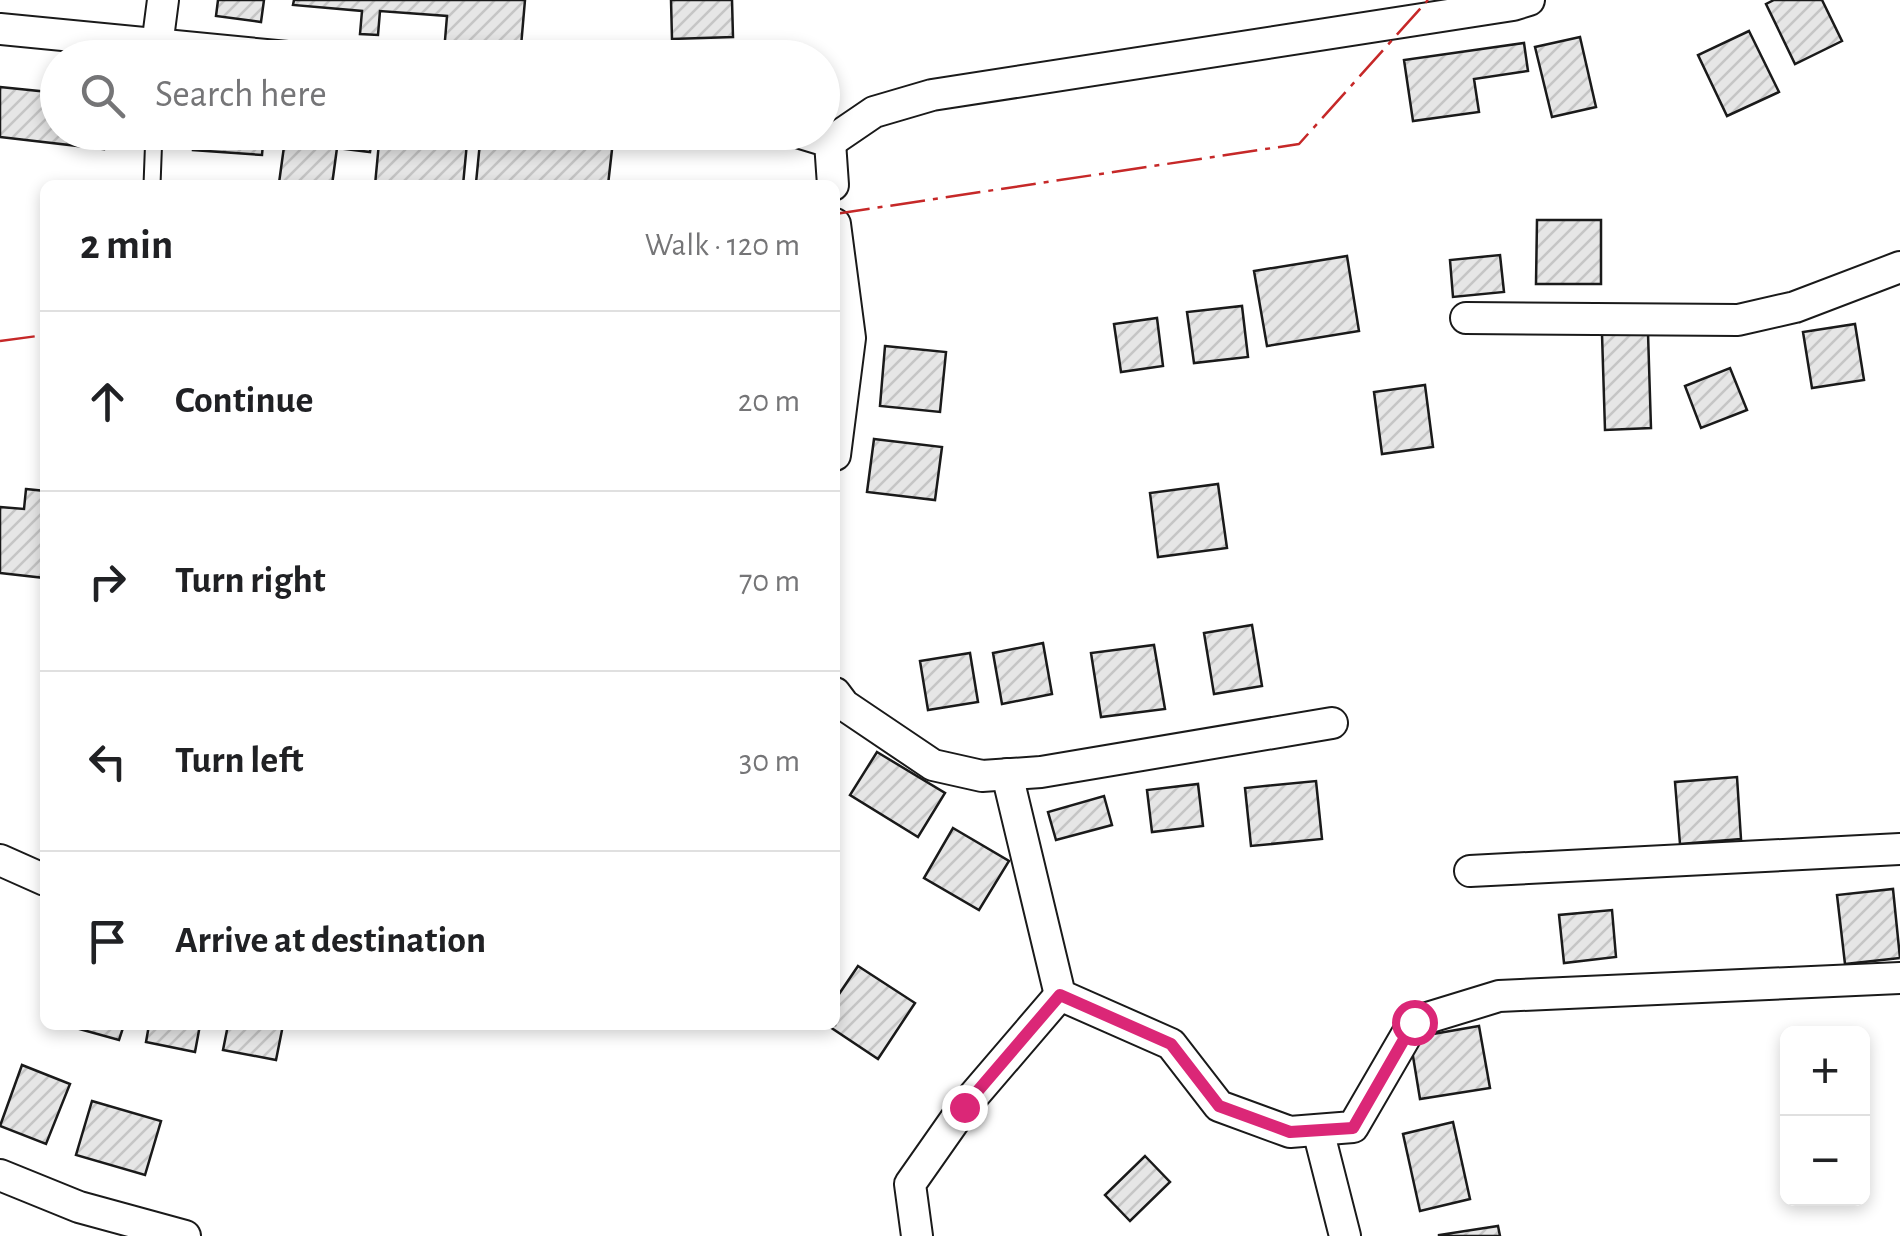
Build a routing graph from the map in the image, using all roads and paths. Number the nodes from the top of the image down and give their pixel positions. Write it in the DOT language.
graph roads {
  1 [pos="163,0"];
  2 [pos="1528,0"];
  3 [pos="0,29"];
  4 [pos="75,40"];
  5 [pos="158,40"];
  6 [pos="840,135"];
  7 [pos="153,150"];
  8 [pos="831,150"];
  9 [pos="152,180"];
  10 [pos="833,180"];
  11 [pos="840,262"];
  12 [pos="1900,267"];
  13 [pos="1466,318"];
  14 [pos="840,416"];
  15 [pos="840,700"];
  16 [pos="1332,722"];
  17 [pos="1007,774"];
  18 [pos="1900,849"];
  19 [pos="0,860"];
  20 [pos="1470,871"];
  21 [pos="40,878"];
  22 [pos="1900,978"];
  23 [pos="1060,995"];
  24 [pos="1318,1130"];
  25 [pos="0,1174"];
  26 [pos="185,1236"];
  27 [pos="916,1236"];
  28 [pos="1345,1236"];
  1 -- 5 [label="street"];
  2 -- 6 [label="street"];
  3 -- 4 [label="street"];
  7 -- 9 [label="lane"];
  8 -- 10 [label="street"];
  11 -- 14 [label="street"];
  12 -- 13 [label="street"];
  15 -- 17 [label="street"];
  16 -- 17 [label="street"];
  17 -- 23 [label="street"];
  18 -- 20 [label="street"];
  19 -- 21 [label="street"];
  22 -- 24 [label="street"];
  23 -- 24 [label="street"];
  23 -- 27 [label="street"];
  24 -- 28 [label="street"];
  25 -- 26 [label="street"];
}
